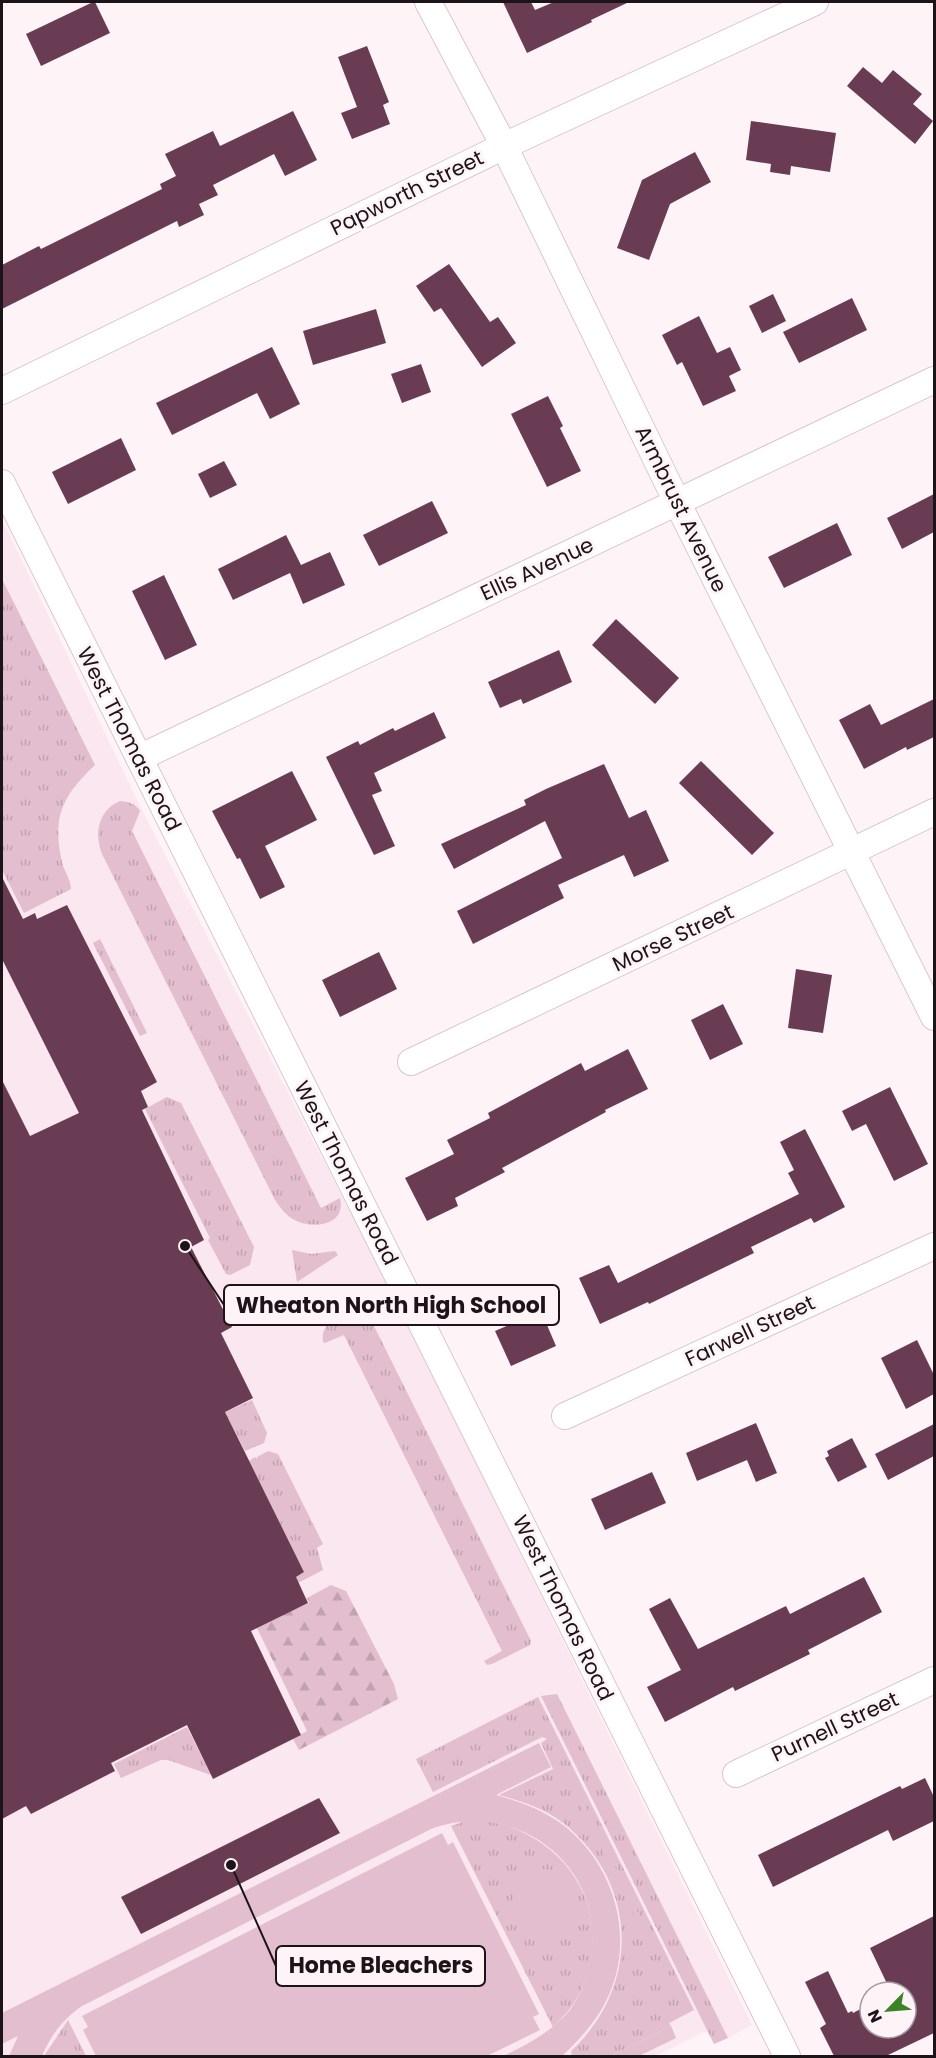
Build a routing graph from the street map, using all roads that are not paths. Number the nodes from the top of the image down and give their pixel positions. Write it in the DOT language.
graph roads {
  1 [pos="428,2"];
  2 [pos="815,2"];
  3 [pos="504,146"];
  4 [pos="934,380"];
  5 [pos="2,391"];
  6 [pos="2,483"];
  7 [pos="677,502"];
  8 [pos="139,758"];
  9 [pos="934,812"];
  10 [pos="852,852"];
  11 [pos="934,1017"];
  12 [pos="411,1062"];
  13 [pos="934,1246"];
  14 [pos="565,1416"];
  15 [pos="934,1680"];
  16 [pos="736,1774"];
  17 [pos="788,2056"];
  1 -- 3 [label="street, Armbrust Avenue"];
  2 -- 3 [label="street, Papworth Street"];
  3 -- 5 [label="street, Papworth Street"];
  3 -- 7 [label="street, Armbrust Avenue"];
  4 -- 7 [label="street, Ellis Avenue"];
  6 -- 8 [label="street, West Thomas Road"];
  7 -- 8 [label="street, Ellis Avenue"];
  7 -- 10 [label="street, Armbrust Avenue"];
  8 -- 17 [label="street, West Thomas Road"];
  9 -- 10 [label="street, Morse Street"];
  10 -- 11 [label="street, Armbrust Avenue"];
  10 -- 12 [label="street, Morse Street"];
  13 -- 14 [label="street, Farwell Street"];
  15 -- 16 [label="street, Purnell Street"];
}
